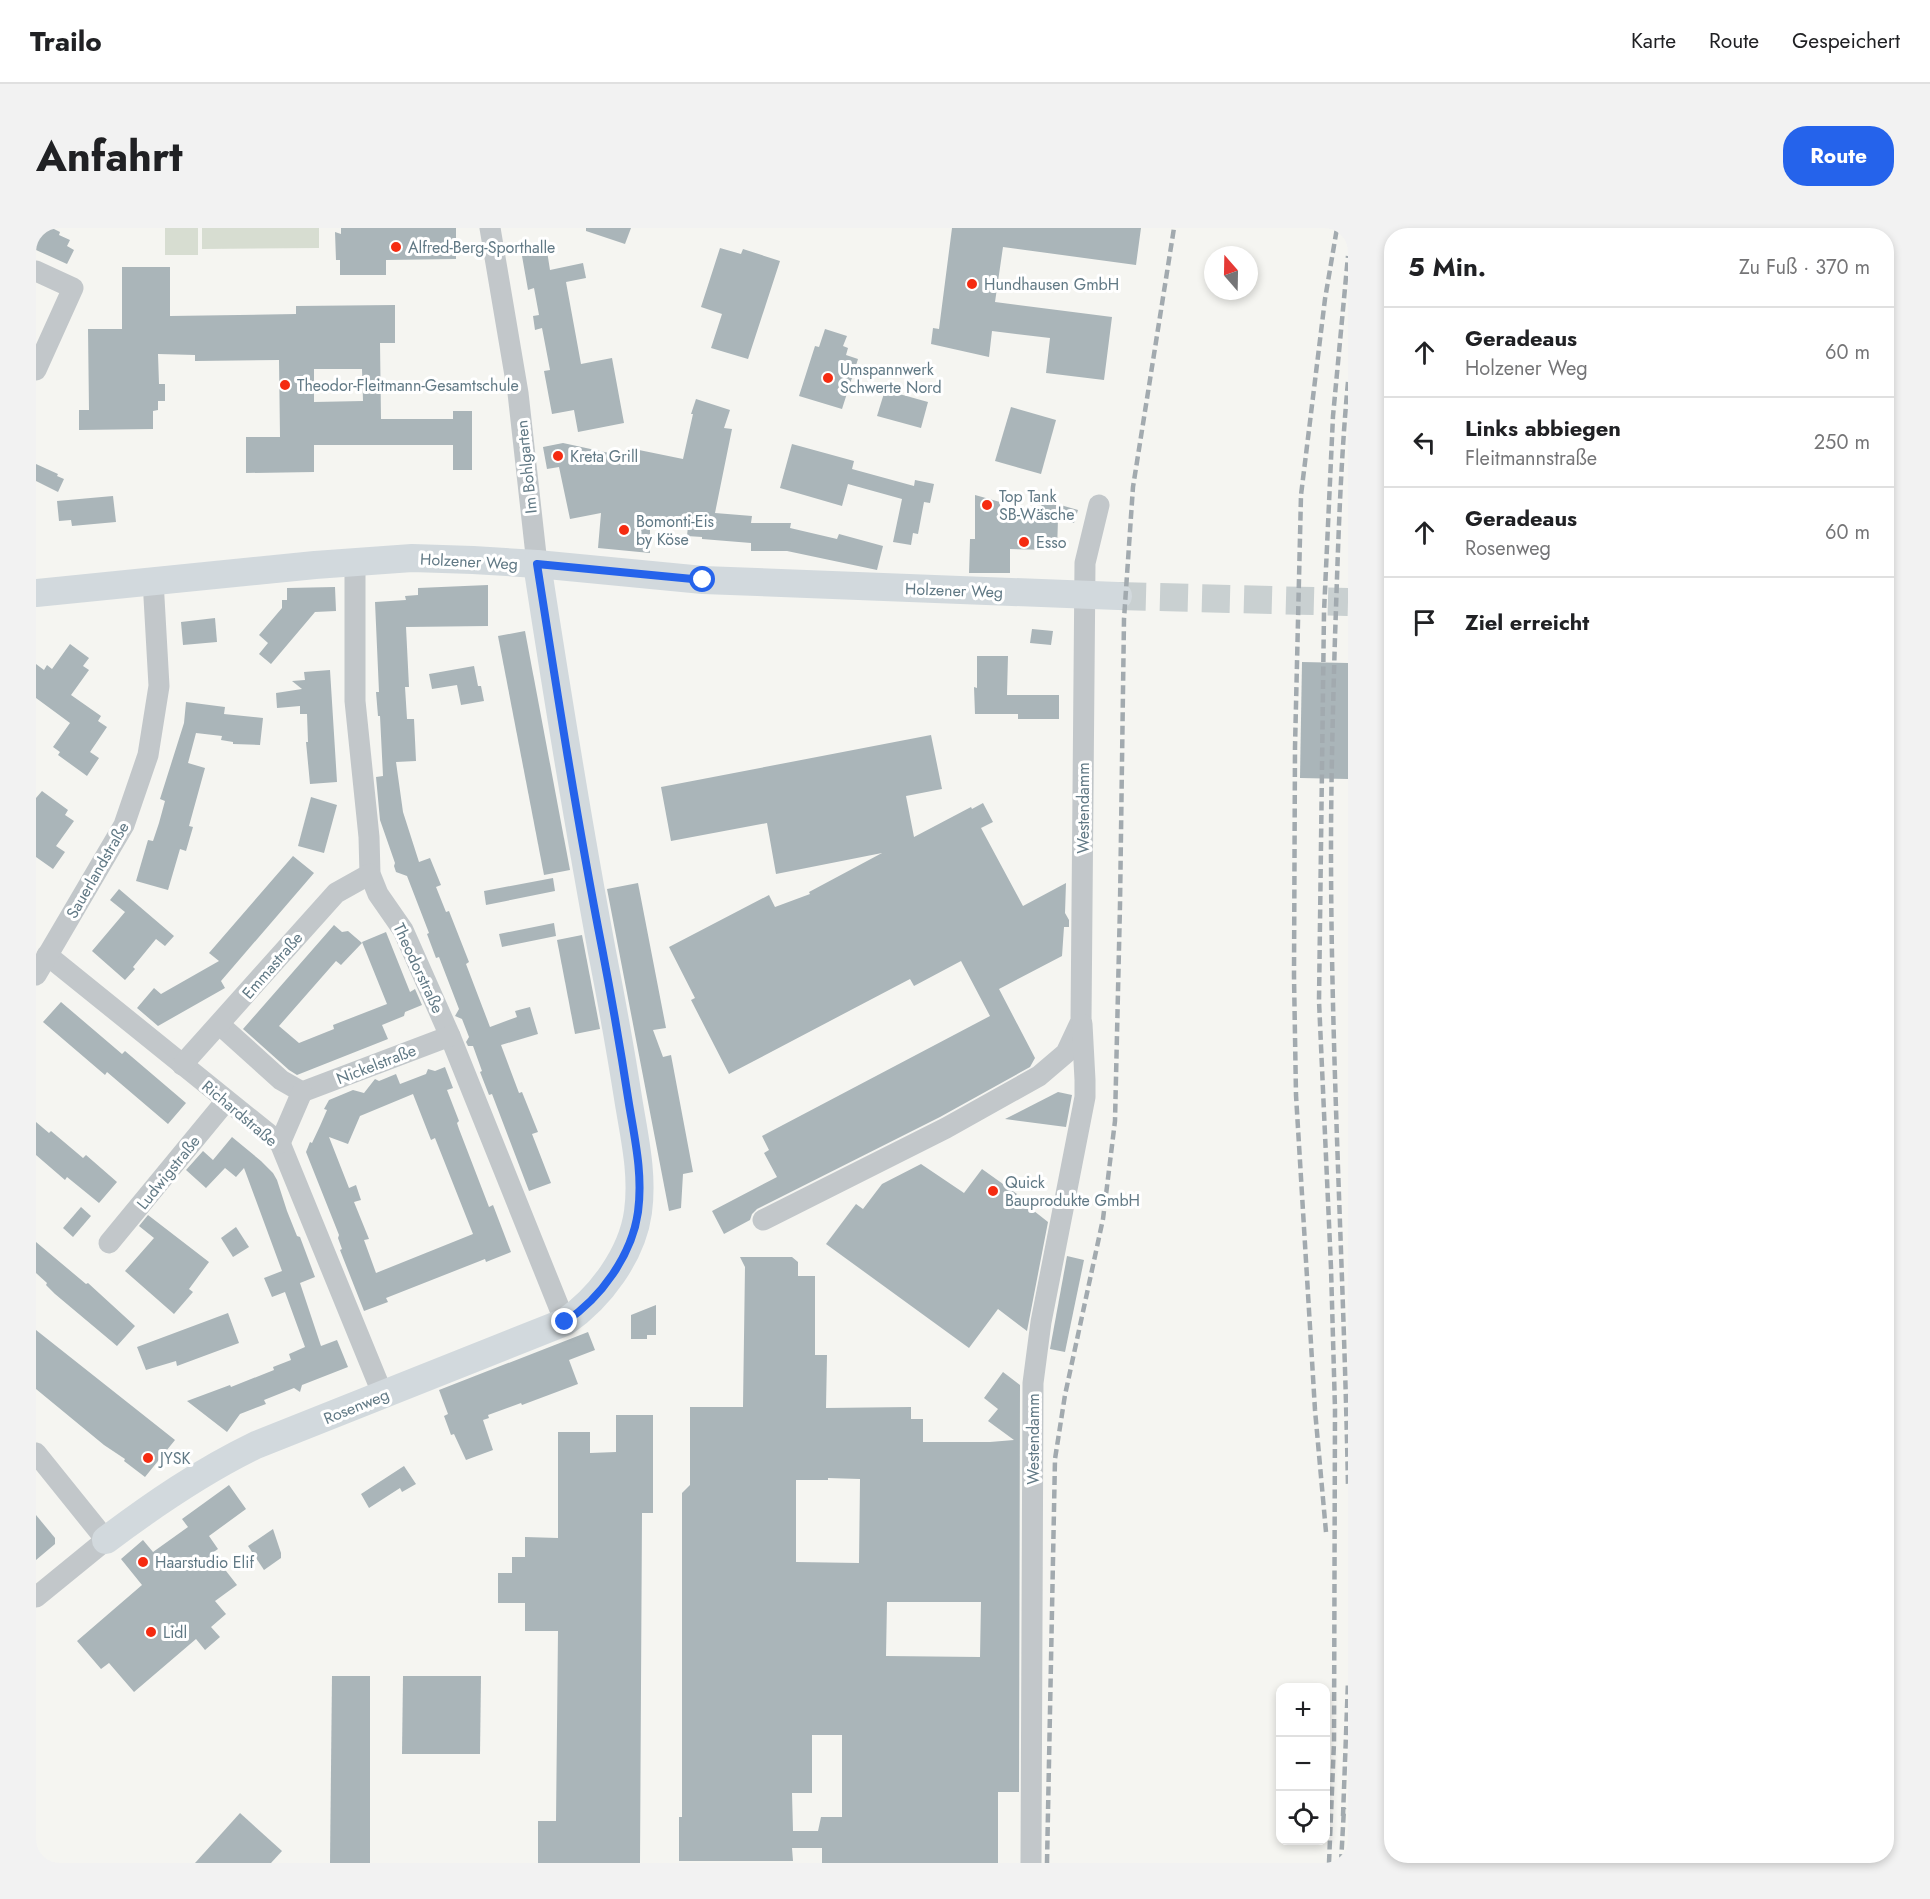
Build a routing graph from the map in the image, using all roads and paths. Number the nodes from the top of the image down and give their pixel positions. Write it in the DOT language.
graph roads {
  1 [pos="490,228"];
  2 [pos="36,271"];
  3 [pos="36,370"];
  4 [pos="1099,505"];
  5 [pos="355,561"];
  6 [pos="537,564"];
  7 [pos="153,580"];
  8 [pos="36,592"];
  9 [pos="1085,595"];
  10 [pos="1118,596"];
  11 [pos="370,874"];
  12 [pos="46,955"];
  13 [pos="36,975"];
  14 [pos="1081,1021"];
  15 [pos="220,1025"];
  16 [pos="450,1036"];
  17 [pos="182,1065"];
  18 [pos="302,1092"];
  19 [pos="226,1101"];
  20 [pos="280,1143"];
  21 [pos="763,1220"];
  22 [pos="110,1243"];
  23 [pos="565,1322"];
  24 [pos="383,1395"];
  25 [pos="36,1454"];
  26 [pos="106,1540"];
  27 [pos="36,1597"];
  28 [pos="1031,1863"];
  1 -- 6 [label="street, Im Bohlgarten"];
  2 -- 3 [label="street"];
  4 -- 9 [label="street, Westendamm"];
  5 -- 6 [label="street, Holzener Weg"];
  5 -- 7 [label="street, Holzener Weg"];
  5 -- 11 [label="street, Theodorstraße"];
  6 -- 9 [label="street, Holzener Weg"];
  6 -- 23 [label="street, Rosenweg"];
  7 -- 8 [label="street, Holzener Weg"];
  7 -- 12 [label="street, Sauerlandstraße"];
  9 -- 10 [label="street, Holzener Weg"];
  9 -- 14 [label="street, Westendamm"];
  11 -- 15 [label="street, Emmastraße"];
  11 -- 16 [label="street, Theodorstraße"];
  12 -- 13 [label="street, Sauerlandstraße"];
  12 -- 17 [label="street, Richardstraße"];
  14 -- 21 [label="street, Westendamm"];
  14 -- 28 [label="street, Westendamm"];
  15 -- 17 [label="street, Emmastraße"];
  15 -- 18 [label="street"];
  16 -- 18 [label="street, Nickelstraße"];
  16 -- 23 [label="street, Theodorstraße"];
  17 -- 19 [label="street, Richardstraße"];
  18 -- 20 [label="street"];
  19 -- 20 [label="street, Richardstraße"];
  19 -- 22 [label="street, Ludwigstraße"];
  20 -- 24 [label="street, Richardstraße"];
  23 -- 24 [label="street, Rosenweg"];
  24 -- 26 [label="street, Rosenweg"];
  25 -- 26 [label="street"];
  26 -- 27 [label="street, Rosenweg"];
}
